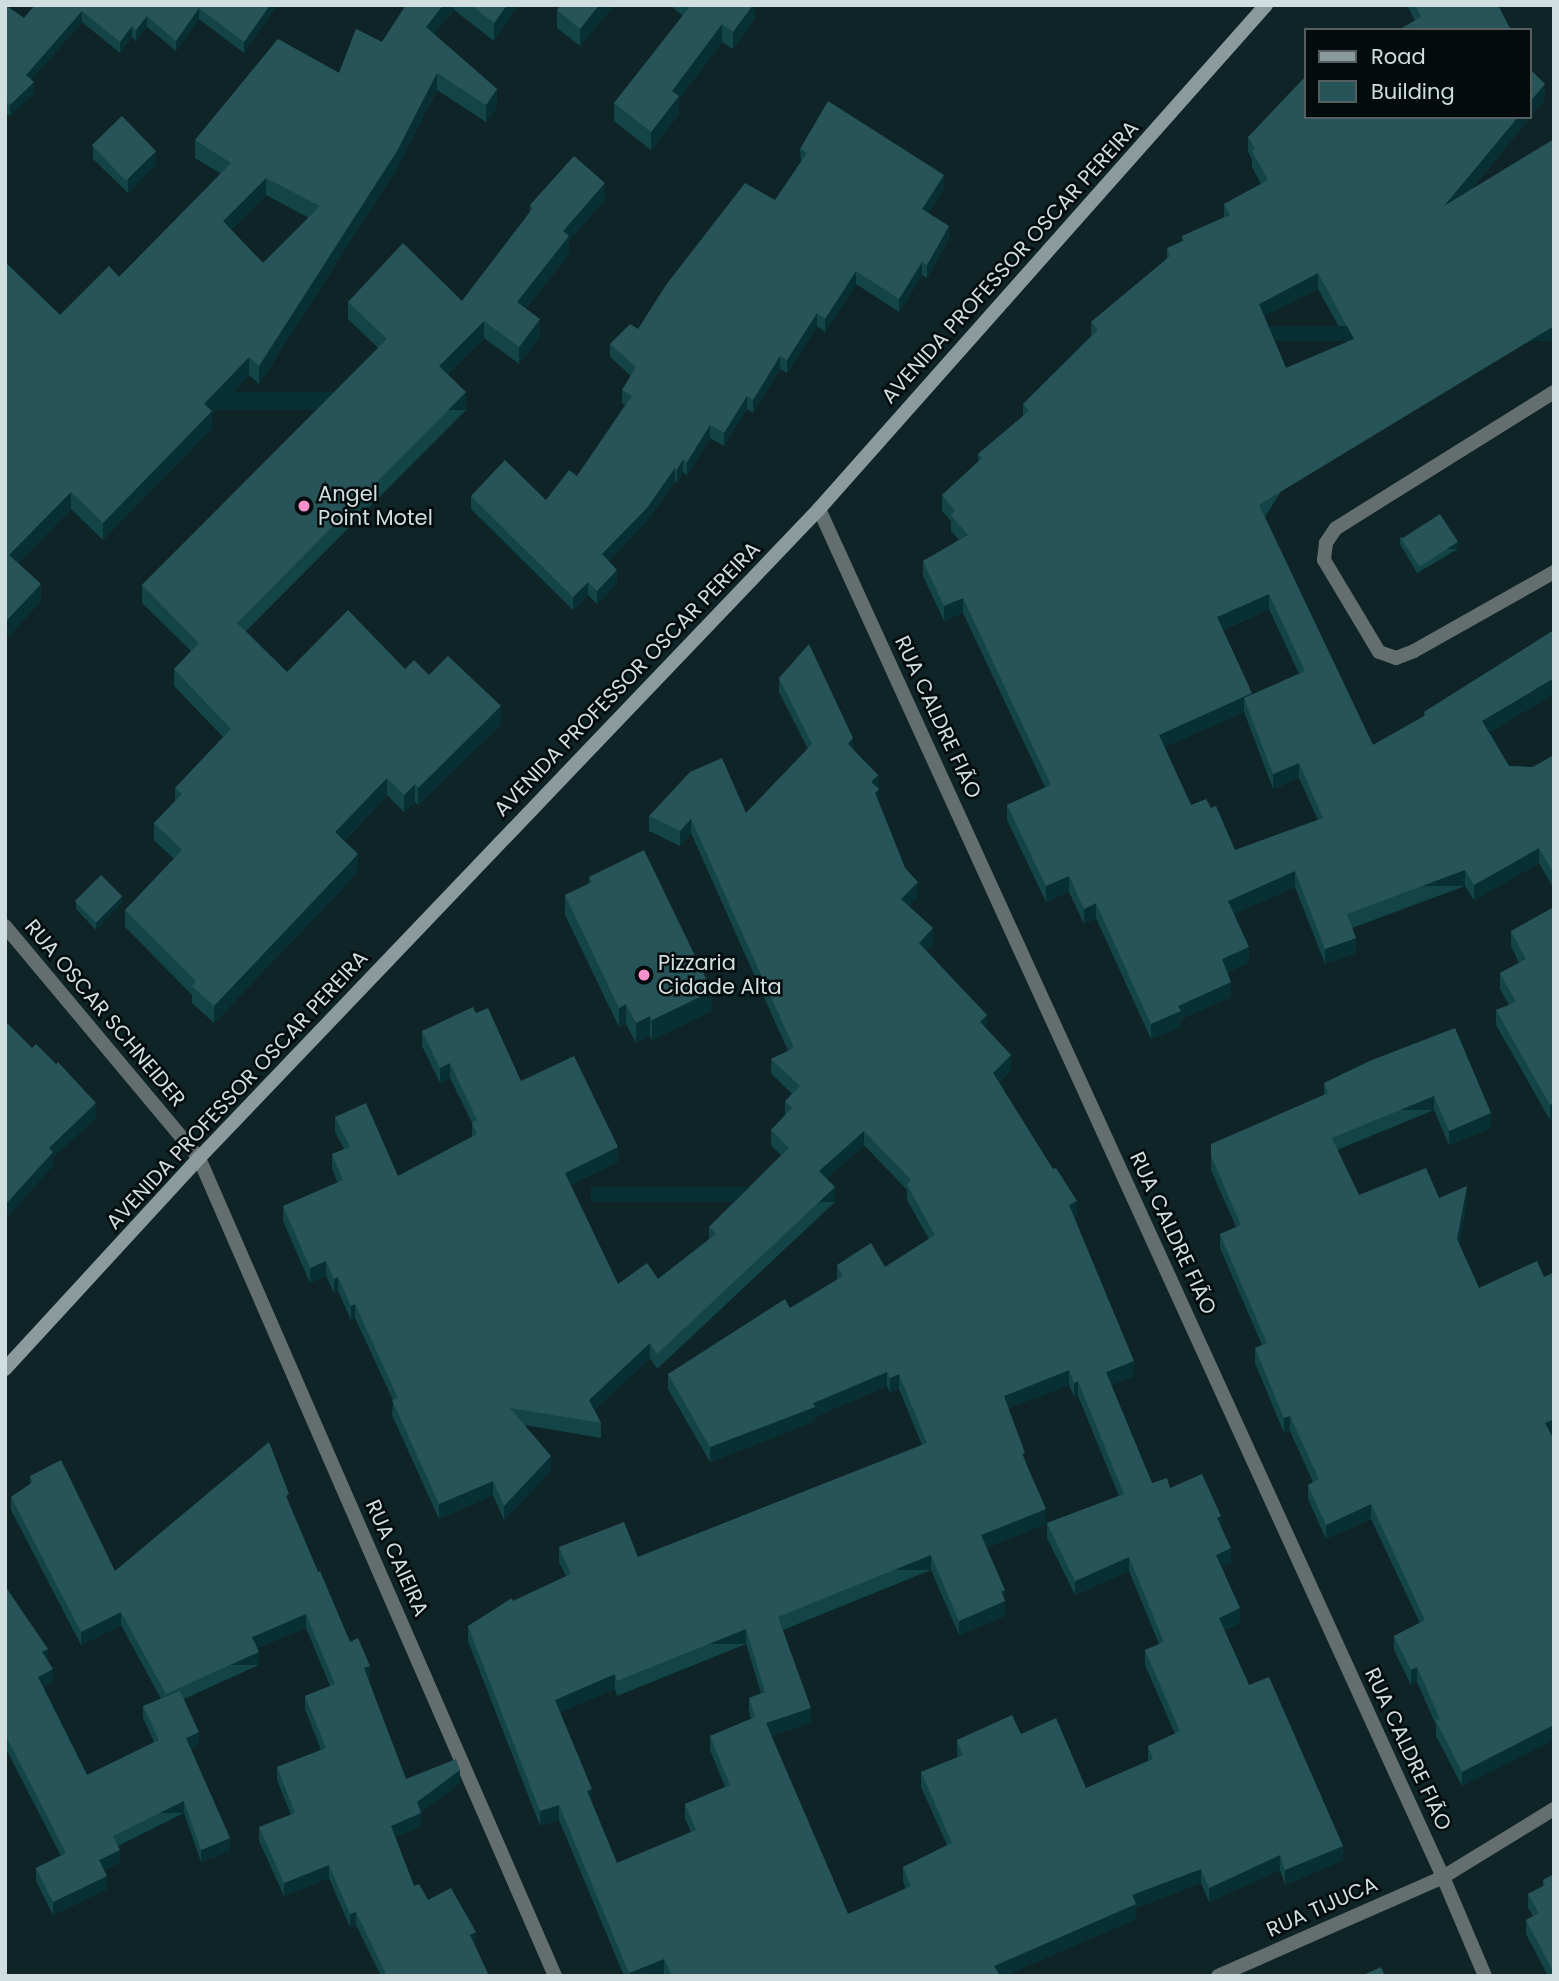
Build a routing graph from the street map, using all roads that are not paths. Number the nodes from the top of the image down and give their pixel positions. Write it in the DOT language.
graph roads {
  1 [pos="1266,5"];
  2 [pos="1554,392"];
  3 [pos="820,509"];
  4 [pos="1554,572"];
  5 [pos="5,926"];
  6 [pos="199,1158"];
  7 [pos="5,1369"];
  8 [pos="1554,1809"];
  9 [pos="1443,1877"];
  10 [pos="555,1976"];
  11 [pos="1218,1976"];
  12 [pos="1485,1976"];
  1 -- 3 [label="main road, AVENIDA PROFESSOR OSCAR PEREIRA"];
  2 -- 4 [label="street"];
  3 -- 6 [label="main road, AVENIDA PROFESSOR OSCAR PEREIRA"];
  3 -- 9 [label="street, RUA CALDRE FIÃO"];
  5 -- 6 [label="street, RUA OSCAR SCHNEIDER"];
  6 -- 7 [label="main road, AVENIDA PROFESSOR OSCAR PEREIRA"];
  6 -- 10 [label="street, RUA CAIEIRA"];
  8 -- 9 [label="street, RUA TIJUCA"];
  9 -- 11 [label="street, RUA TIJUCA"];
  9 -- 12 [label="street, RUA CALDRE FIÃO"];
}
